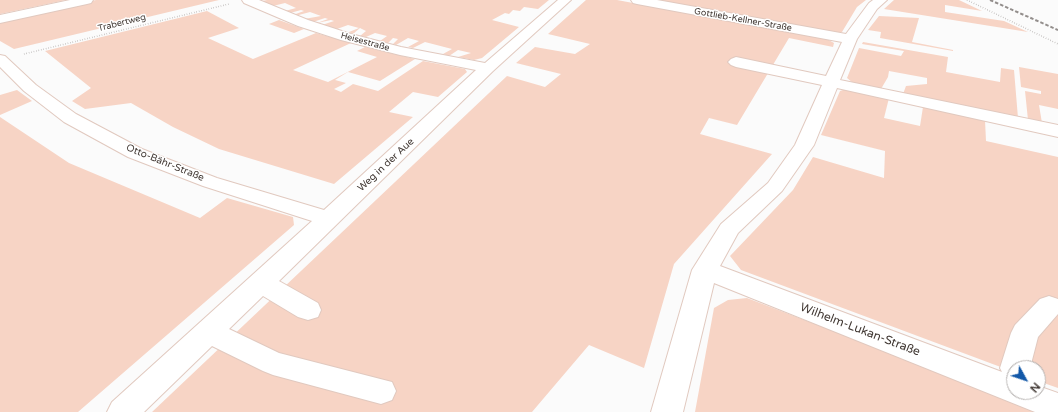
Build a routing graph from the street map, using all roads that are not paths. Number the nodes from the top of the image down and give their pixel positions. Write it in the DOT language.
graph roads {
  1 [pos="87,0"];
  2 [pos="248,0"];
  3 [pos="565,0"];
  4 [pos="637,0"];
  5 [pos="881,0"];
  6 [pos="0,19"];
  7 [pos="850,39"];
  8 [pos="0,60"];
  9 [pos="736,62"];
  10 [pos="488,68"];
  11 [pos="832,82"];
  12 [pos="1058,131"];
  13 [pos="328,219"];
  14 [pos="705,270"];
  15 [pos="261,283"];
  16 [pos="1050,306"];
  17 [pos="308,310"];
  18 [pos="209,332"];
  19 [pos="1019,360"];
  20 [pos="1006,379"];
  21 [pos="381,391"];
  22 [pos="1046,400"];
  23 [pos="1058,407"];
  24 [pos="123,412"];
  25 [pos="667,412"];
  1 -- 6 [label="street"];
  2 -- 10 [label="street, Heisestraße"];
  3 -- 10 [label="street, Weg in der Aue"];
  4 -- 7 [label="street, Gottlieb-Kellner-Straße"];
  5 -- 7 [label="street"];
  7 -- 11 [label="street"];
  8 -- 13 [label="street, Otto-Bähr-Straße"];
  9 -- 11 [label="street"];
  10 -- 13 [label="street, Weg in der Aue"];
  11 -- 12 [label="street"];
  11 -- 14 [label="street"];
  13 -- 15 [label="street, Weg in der Aue"];
  14 -- 20 [label="street, Wilhelm-Lukan-Straße"];
  14 -- 25 [label="street"];
  15 -- 17 [label="street"];
  15 -- 18 [label="street, Weg in der Aue"];
  16 -- 19 [label="street"];
  18 -- 21 [label="street"];
  18 -- 24 [label="street, Weg in der Aue"];
  22 -- 23 [label="street, Wilhelm-Lukan-Straße"];
}
